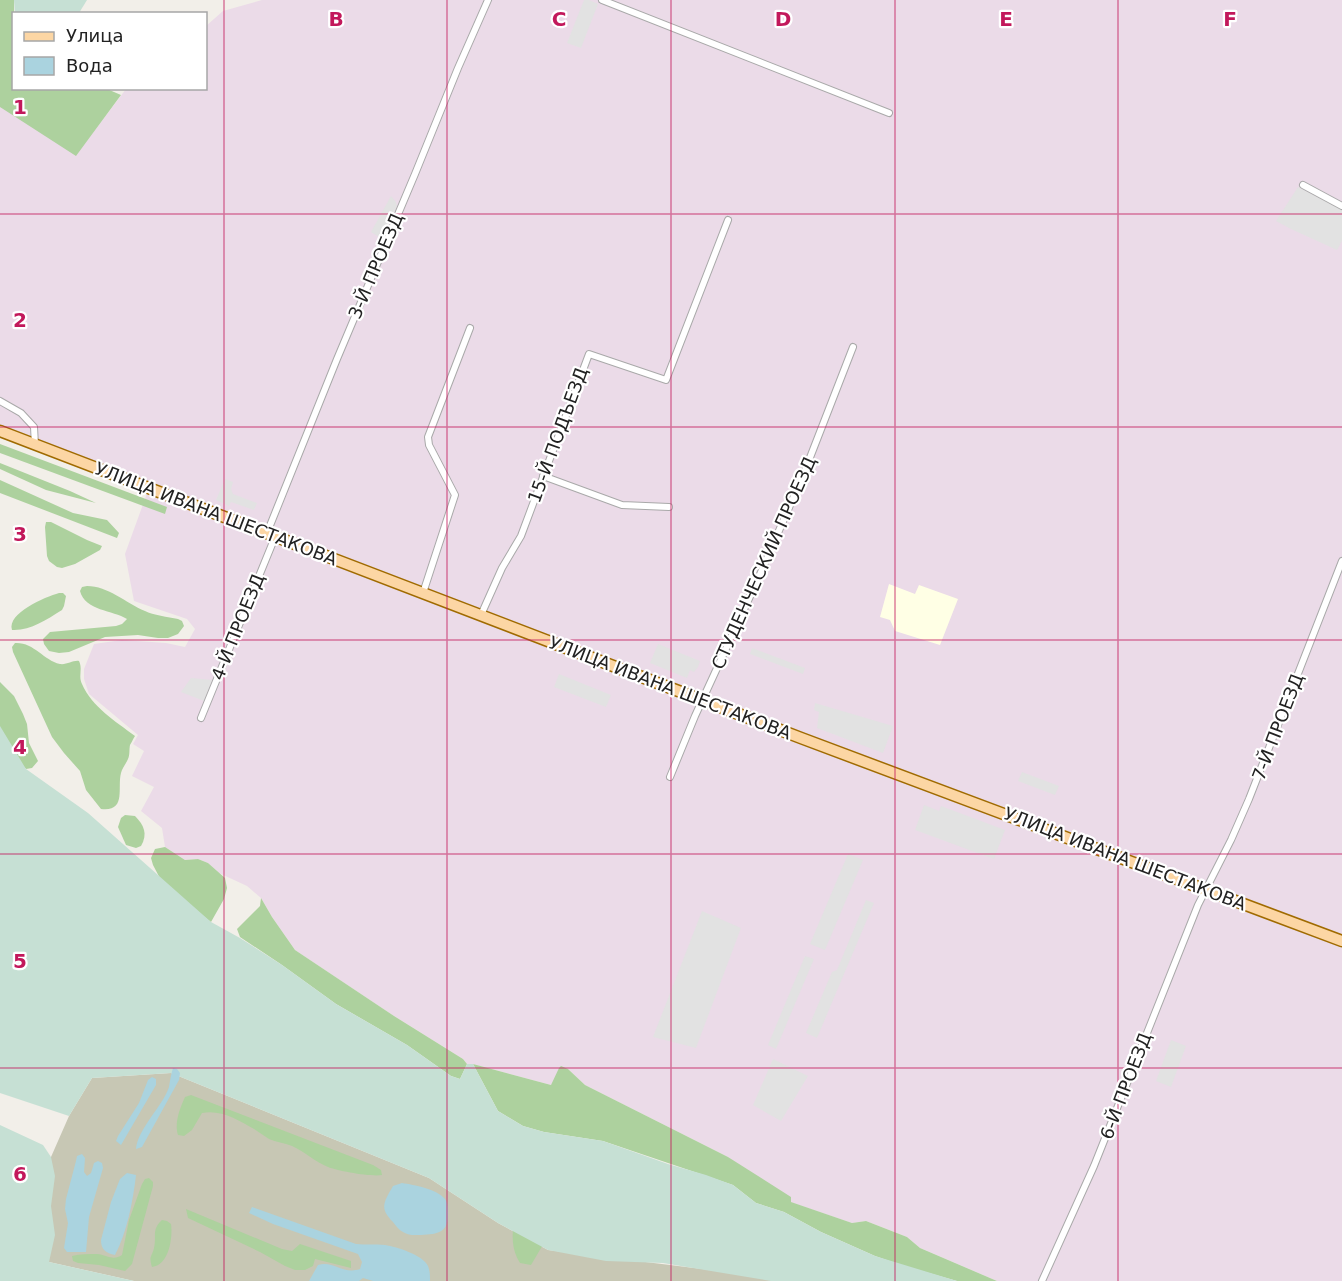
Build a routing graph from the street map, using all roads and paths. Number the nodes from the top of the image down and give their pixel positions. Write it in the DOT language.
graph roads {
  1 [pos="488,0"];
  2 [pos="602,0"];
  3 [pos="889,113"];
  4 [pos="1303,185"];
  5 [pos="1342,206"];
  6 [pos="728,220"];
  7 [pos="470,328"];
  8 [pos="853,347"];
  9 [pos="0,401"];
  10 [pos="0,431"];
  11 [pos="35,445"];
  12 [pos="543,476"];
  13 [pos="669,507"];
  14 [pos="271,535"];
  15 [pos="1342,561"];
  16 [pos="423,593"];
  17 [pos="481,615"];
  18 [pos="703,700"];
  19 [pos="201,718"];
  20 [pos="670,777"];
  21 [pos="1205,889"];
  22 [pos="1342,941"];
  23 [pos="1044,1280"];
  1 -- 14 [label="street, 3-Й ПРОЕЗД"];
  2 -- 3 [label="street"];
  4 -- 5 [label="street"];
  6 -- 12 [label="street, 15-Й ПОДЪЕЗД"];
  7 -- 16 [label="street"];
  8 -- 18 [label="street, СТУДЕНЧЕСКИЙ ПРОЕЗД"];
  9 -- 11 [label="street"];
  10 -- 11 [label="main road, УЛИЦА ИВАНА ШЕСТАКОВА"];
  11 -- 14 [label="main road, УЛИЦА ИВАНА ШЕСТАКОВА"];
  12 -- 13 [label="street"];
  12 -- 17 [label="street, 15-Й ПОДЪЕЗД"];
  14 -- 16 [label="main road, УЛИЦА ИВАНА ШЕСТАКОВА"];
  14 -- 19 [label="street, 4-Й ПРОЕЗД"];
  15 -- 21 [label="street, 7-Й ПРОЕЗД"];
  16 -- 17 [label="main road, УЛИЦА ИВАНА ШЕСТАКОВА"];
  17 -- 18 [label="main road, УЛИЦА ИВАНА ШЕСТАКОВА"];
  18 -- 20 [label="street, СТУДЕНЧЕСКИЙ ПРОЕЗД"];
  18 -- 21 [label="main road, УЛИЦА ИВАНА ШЕСТАКОВА"];
  21 -- 22 [label="main road, УЛИЦА ИВАНА ШЕСТАКОВА"];
  21 -- 23 [label="street, 6-Й ПРОЕЗД"];
}
